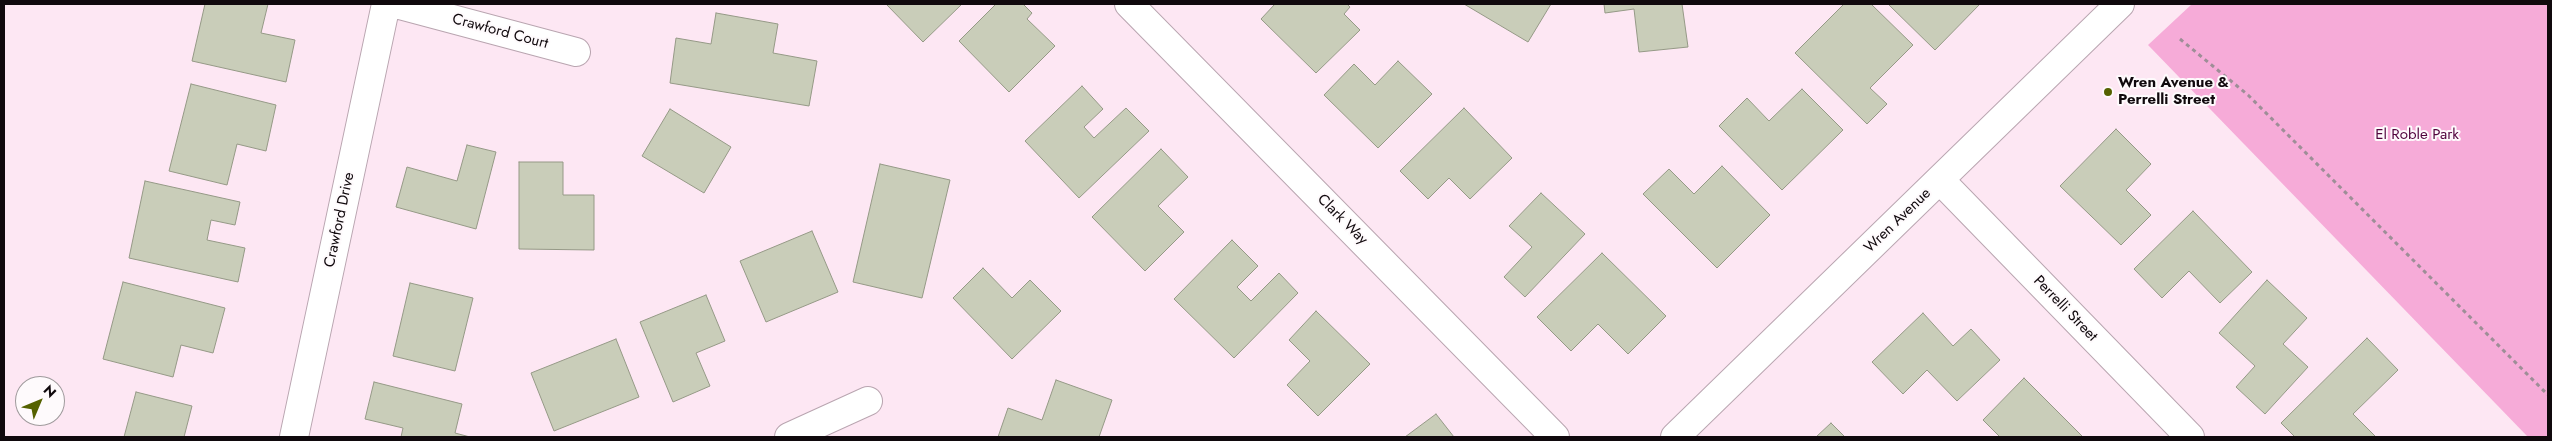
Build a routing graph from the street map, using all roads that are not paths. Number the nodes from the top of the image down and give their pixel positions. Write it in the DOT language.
graph roads {
  1 [pos="386,4"];
  2 [pos="396,4"];
  3 [pos="1129,4"];
  4 [pos="2120,4"];
  5 [pos="576,52"];
  6 [pos="1940,180"];
  7 [pos="868,401"];
  8 [pos="294,437"];
  9 [pos="789,437"];
  10 [pos="1555,437"];
  11 [pos="1675,437"];
  12 [pos="2190,437"];
  1 -- 8 [label="street, Crawford Drive"];
  2 -- 5 [label="street, Crawford Court"];
  3 -- 10 [label="street, Clark Way"];
  4 -- 6 [label="street, Wren Avenue"];
  6 -- 11 [label="street, Wren Avenue"];
  6 -- 12 [label="street, Perrelli Street"];
  7 -- 9 [label="street"];
}
